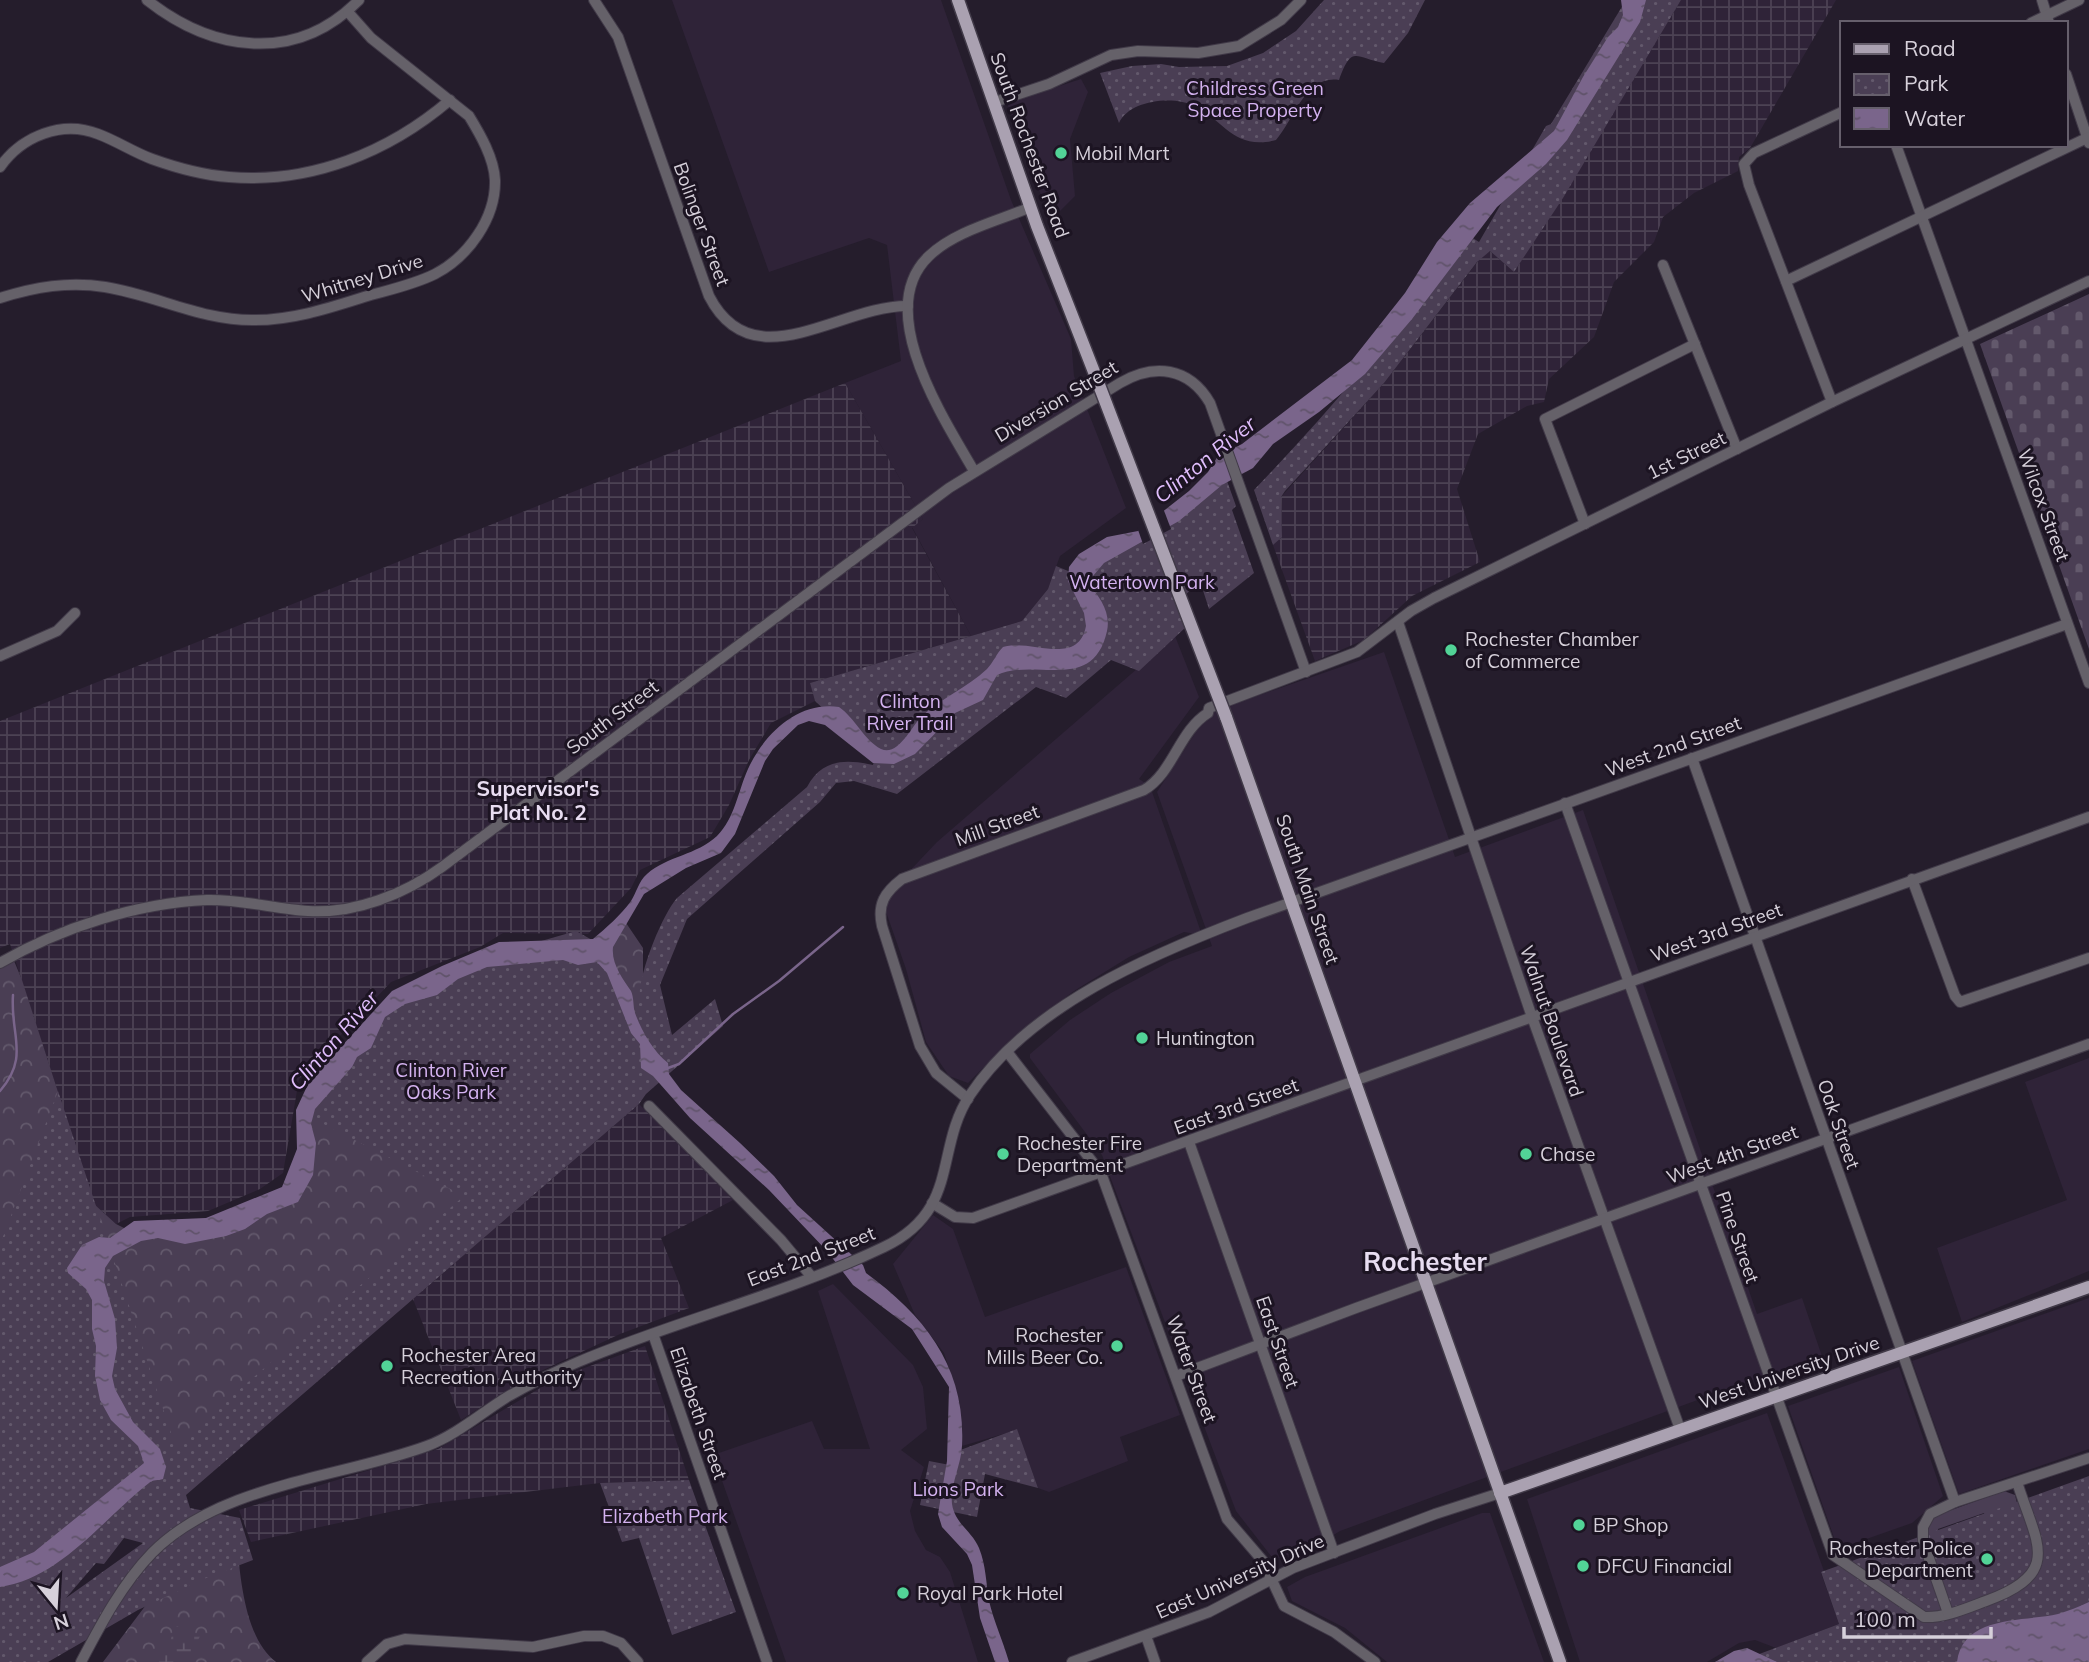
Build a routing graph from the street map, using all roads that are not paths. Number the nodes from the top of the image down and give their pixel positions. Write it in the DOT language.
graph roads {
  1 [pos="147,0"];
  2 [pos="359,0"];
  3 [pos="594,0"];
  4 [pos="958,0"];
  5 [pos="2042,0"];
  6 [pos="2078,0"];
  7 [pos="1300,1"];
  8 [pos="348,12"];
  9 [pos="2048,19"];
  10 [pos="2068,80"];
  11 [pos="450,100"];
  12 [pos="995,103"];
  13 [pos="1840,113"];
  14 [pos="2088,139"];
  15 [pos="1897,147"];
  16 [pos="0,167"];
  17 [pos="1031,207"];
  18 [pos="1922,217"];
  19 [pos="1663,265"];
  20 [pos="1786,281"];
  21 [pos="2089,281"];
  22 [pos="0,298"];
  23 [pos="1067,302"];
  24 [pos="908,306"];
  25 [pos="1966,338"];
  26 [pos="1695,344"];
  27 [pos="1832,402"];
  28 [pos="1737,449"];
  29 [pos="974,471"];
  30 [pos="1585,524"];
  31 [pos="75,613"];
  32 [pos="1398,622"];
  33 [pos="2067,624"];
  34 [pos="0,656"];
  35 [pos="1306,672"];
  36 [pos="2089,683"];
  37 [pos="1692,758"];
  38 [pos="1565,803"];
  39 [pos="2089,817"];
  40 [pos="1470,838"];
  41 [pos="1912,879"];
  42 [pos="1292,901"];
  43 [pos="1755,937"];
  44 [pos="2089,958"];
  45 [pos="0,963"];
  46 [pos="1629,982"];
  47 [pos="1532,1017"];
  48 [pos="2089,1044"];
  49 [pos="1008,1053"];
  50 [pos="1355,1081"];
  51 [pos="968,1098"];
  52 [pos="649,1106"];
  53 [pos="1826,1139"];
  54 [pos="1189,1143"];
  55 [pos="1101,1174"];
  56 [pos="1701,1184"];
  57 [pos="932,1203"];
  58 [pos="1606,1219"];
  59 [pos="811,1276"];
  60 [pos="1426,1283"];
  61 [pos="2089,1287"];
  62 [pos="653,1334"];
  63 [pos="1260,1345"];
  64 [pos="1902,1354"];
  65 [pos="1176,1377"];
  66 [pos="1776,1397"];
  67 [pos="1680,1429"];
  68 [pos="2089,1458"];
  69 [pos="2017,1482"];
  70 [pos="1500,1493"];
  71 [pos="1955,1502"];
  72 [pos="1334,1553"];
  73 [pos="1271,1580"];
  74 [pos="1948,1613"];
  75 [pos="1146,1636"];
  76 [pos="81,1662"];
  77 [pos="367,1662"];
  78 [pos="638,1662"];
  79 [pos="767,1662"];
  80 [pos="1072,1662"];
  81 [pos="1155,1662"];
  82 [pos="1375,1662"];
  83 [pos="1560,1662"];
  1 -- 8 [label="street"];
  2 -- 8 [label="street"];
  3 -- 24 [label="street, Bolinger Street"];
  4 -- 12 [label="main road, South Rochester Road"];
  5 -- 9 [label="street"];
  6 -- 9 [label="street"];
  7 -- 12 [label="street"];
  8 -- 11 [label="street, Whitney Drive"];
  10 -- 14 [label="street"];
  11 -- 16 [label="street"];
  11 -- 22 [label="street, Whitney Drive"];
  12 -- 17 [label="main road, South Rochester Road"];
  13 -- 20 [label="street"];
  14 -- 18 [label="street"];
  15 -- 18 [label="street, Wilcox Street"];
  17 -- 23 [label="main road, South Rochester Road"];
  17 -- 24 [label="street"];
  18 -- 20 [label="street"];
  18 -- 25 [label="street, Wilcox Street"];
  19 -- 26 [label="street"];
  20 -- 27 [label="street"];
  21 -- 25 [label="street, 1st Street"];
  23 -- 42 [label="main road, South Main Street, bridge"];
  24 -- 29 [label="street"];
  25 -- 27 [label="street, 1st Street"];
  25 -- 33 [label="street, Wilcox Street"];
  26 -- 28 [label="street"];
  26 -- 30 [label="street"];
  27 -- 28 [label="street, 1st Street"];
  28 -- 30 [label="street, 1st Street"];
  29 -- 35 [label="street, Diversion Street"];
  29 -- 45 [label="street, South Street"];
  30 -- 32 [label="street, 1st Street"];
  31 -- 34 [label="street"];
  32 -- 35 [label="street, 1st Street"];
  32 -- 40 [label="street, Walnut Boulevard"];
  33 -- 36 [label="street, Wilcox Street"];
  33 -- 37 [label="street, West 2nd Street"];
  35 -- 51 [label="street, Mill Street"];
  37 -- 38 [label="street, West 2nd Street"];
  37 -- 43 [label="street, Oak Street"];
  38 -- 40 [label="street, West 2nd Street"];
  38 -- 46 [label="street, Pine Street"];
  39 -- 41 [label="street, West 3rd Street"];
  40 -- 42 [label="street, West 2nd Street"];
  40 -- 47 [label="street, Walnut Boulevard"];
  41 -- 43 [label="street, West 3rd Street"];
  41 -- 44 [label="street"];
  42 -- 49 [label="street, East 2nd Street"];
  42 -- 50 [label="main road, South Main Street"];
  43 -- 46 [label="street, West 3rd Street"];
  43 -- 53 [label="street, Oak Street"];
  46 -- 47 [label="street, West 3rd Street"];
  46 -- 56 [label="street, Pine Street"];
  47 -- 50 [label="street, West 3rd Street"];
  47 -- 58 [label="street, Walnut Boulevard"];
  48 -- 53 [label="street, West 4th Street"];
  49 -- 51 [label="street, East 2nd Street"];
  49 -- 55 [label="street, Water Street"];
  50 -- 54 [label="street, East 3rd Street"];
  50 -- 60 [label="main road, South Main Street"];
  51 -- 57 [label="street, East 2nd Street"];
  52 -- 59 [label="street"];
  53 -- 56 [label="street, West 4th Street"];
  53 -- 64 [label="street, Oak Street"];
  54 -- 55 [label="street, East 3rd Street"];
  54 -- 63 [label="street, East Street"];
  55 -- 57 [label="street, East 3rd Street"];
  55 -- 65 [label="street, Water Street"];
  56 -- 58 [label="street, West 4th Street"];
  56 -- 66 [label="street, Pine Street"];
  57 -- 59 [label="street, East 2nd Street"];
  58 -- 60 [label="street, West 4th Street"];
  58 -- 67 [label="street, Walnut Boulevard"];
  59 -- 62 [label="street, East 2nd Street"];
  60 -- 63 [label="street, West 4th Street"];
  60 -- 70 [label="main road, South Main Street"];
  61 -- 64 [label="main road, West University Drive"];
  62 -- 76 [label="street, East 2nd Street"];
  62 -- 79 [label="street, Elizabeth Street"];
  63 -- 65 [label="street, West 4th Street"];
  63 -- 72 [label="street, East Street"];
  64 -- 66 [label="main road, West University Drive"];
  64 -- 71 [label="street, Oak Street"];
  65 -- 73 [label="street, Water Street"];
  66 -- 67 [label="main road, West University Drive"];
  66 -- 74 [label="street, Pine Street"];
  67 -- 70 [label="main road, West University Drive"];
  68 -- 69 [label="street"];
  69 -- 71 [label="street"];
  69 -- 74 [label="street"];
  70 -- 72 [label="street, East University Drive"];
  70 -- 83 [label="main road, South Main Street"];
  71 -- 74 [label="street"];
  72 -- 73 [label="street, East University Drive"];
  73 -- 75 [label="street, East University Drive"];
  73 -- 82 [label="street, Water Street"];
  75 -- 80 [label="street, East University Drive"];
  75 -- 81 [label="street"];
  77 -- 78 [label="street"];
}
